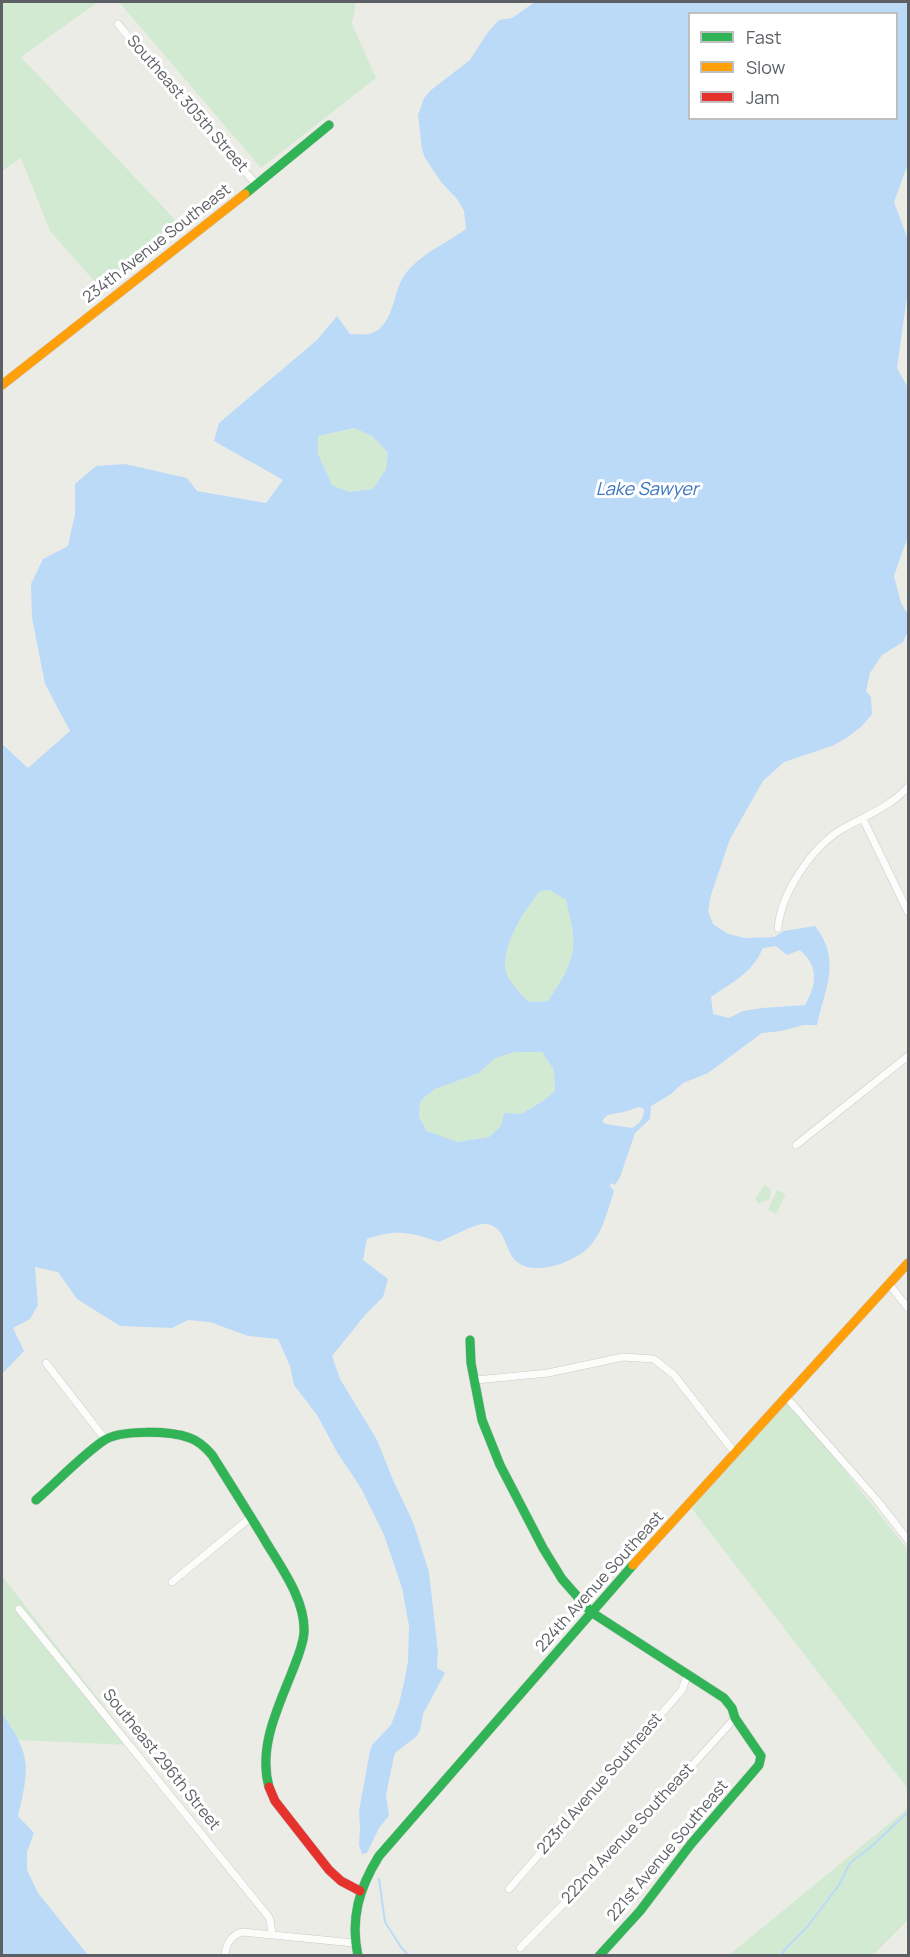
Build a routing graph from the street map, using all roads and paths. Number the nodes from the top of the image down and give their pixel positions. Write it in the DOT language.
graph roads {
  1 [pos="118,24"];
  2 [pos="329,125"];
  3 [pos="257,185"];
  4 [pos="2,386"];
  5 [pos="909,787"];
  6 [pos="863,819"];
  7 [pos="909,912"];
  8 [pos="778,928"];
  9 [pos="909,1056"];
  10 [pos="796,1145"];
  11 [pos="909,1263"];
  12 [pos="889,1284"];
  13 [pos="909,1308"];
  14 [pos="470,1340"];
  15 [pos="46,1363"];
  16 [pos="476,1380"];
  17 [pos="787,1398"];
  18 [pos="105,1439"];
  19 [pos="735,1453"];
  20 [pos="36,1500"];
  21 [pos="251,1517"];
  22 [pos="909,1540"];
  23 [pos="172,1582"];
  24 [pos="19,1609"];
  25 [pos="591,1612"];
  26 [pos="687,1676"];
  27 [pos="735,1718"];
  28 [pos="509,1889"];
  29 [pos="360,1891"];
  30 [pos="272,1934"];
  31 [pos="354,1943"];
  32 [pos="520,1948"];
  33 [pos="225,1956"];
  34 [pos="358,1956"];
  35 [pos="599,1956"];
  1 -- 3 [label="street, Southeast 305th Street"];
  2 -- 3 [label="street, 234th Avenue Southeast"];
  3 -- 4 [label="street, 234th Avenue Southeast"];
  5 -- 6 [label="street"];
  6 -- 7 [label="street"];
  6 -- 8 [label="street"];
  9 -- 10 [label="street"];
  11 -- 12 [label="street, 224th Avenue Southeast"];
  12 -- 13 [label="street"];
  12 -- 17 [label="street, 224th Avenue Southeast"];
  14 -- 16 [label="street"];
  15 -- 18 [label="street"];
  16 -- 19 [label="street"];
  16 -- 25 [label="street"];
  17 -- 19 [label="street, 224th Avenue Southeast"];
  17 -- 22 [label="street"];
  18 -- 20 [label="street"];
  18 -- 21 [label="street"];
  19 -- 25 [label="street, 224th Avenue Southeast"];
  21 -- 23 [label="street"];
  21 -- 29 [label="street"];
  24 -- 30 [label="street, Southeast 296th Street"];
  25 -- 26 [label="street"];
  25 -- 29 [label="street, 224th Avenue Southeast"];
  26 -- 27 [label="street"];
  26 -- 28 [label="street, 223rd Avenue Southeast"];
  27 -- 32 [label="street, 222nd Avenue Southeast"];
  27 -- 35 [label="street, 221st Avenue Southeast"];
  29 -- 31 [label="street, 224th Avenue Southeast"];
  30 -- 31 [label="street"];
  30 -- 33 [label="street"];
  31 -- 34 [label="street"];
}
